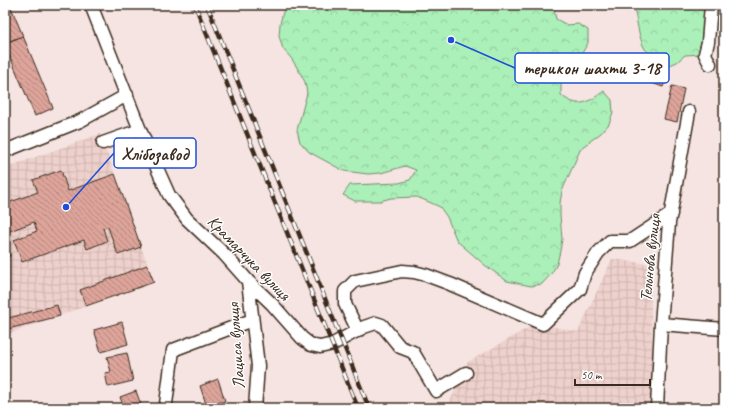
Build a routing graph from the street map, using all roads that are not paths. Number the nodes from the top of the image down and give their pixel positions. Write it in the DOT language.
graph roads {
  1 [pos="91,5"];
  2 [pos="711,5"];
  3 [pos="710,64"];
  4 [pos="127,95"];
  5 [pos="689,112"];
  6 [pos="140,130"];
  7 [pos="103,143"];
  8 [pos="5,151"];
  9 [pos="671,214"];
  10 [pos="248,282"];
  11 [pos="252,320"];
  12 [pos="660,324"];
  13 [pos="724,329"];
  14 [pos="358,331"];
  15 [pos="466,373"];
  16 [pos="167,408"];
  17 [pos="255,408"];
  18 [pos="657,408"];
  1 -- 4 [label="street, Крамарчука вулиця"];
  2 -- 3 [label="street"];
  4 -- 6 [label="street, Крамарчука вулиця"];
  4 -- 8 [label="street"];
  5 -- 9 [label="street, Тельнова вулиця"];
  6 -- 7 [label="street"];
  6 -- 10 [label="street, Крамарчука вулиця"];
  9 -- 12 [label="street, Тельнова вулиця"];
  9 -- 14 [label="street"];
  10 -- 11 [label="street, Лациса вулиця"];
  10 -- 14 [label="street, Крамарчука вулиця"];
  11 -- 16 [label="street"];
  11 -- 17 [label="street, Лациса вулиця"];
  12 -- 13 [label="street"];
  12 -- 18 [label="street, Тельнова вулиця"];
  14 -- 15 [label="street, Крамарчука вулиця"];
}
